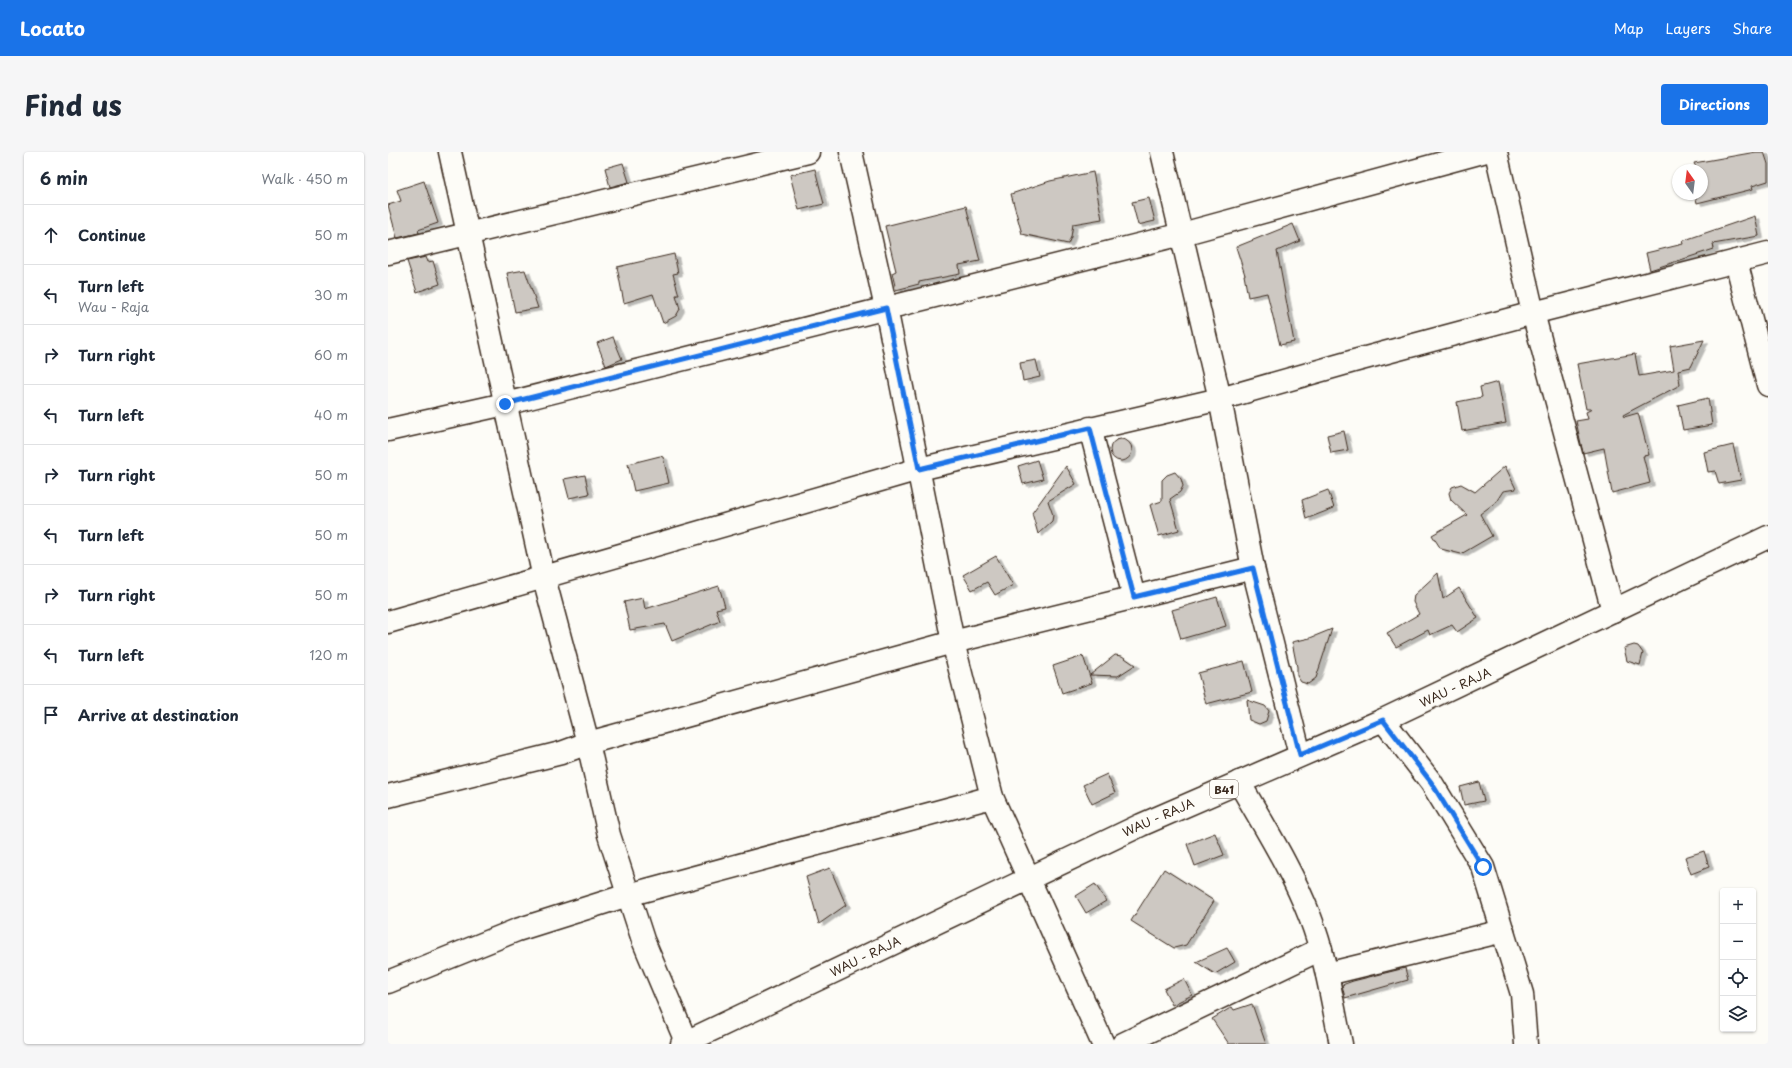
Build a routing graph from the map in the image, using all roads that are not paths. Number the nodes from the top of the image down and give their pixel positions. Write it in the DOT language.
graph roads {
  1 [pos="450,152"];
  2 [pos="808,152"];
  3 [pos="851,152"];
  4 [pos="1162,152"];
  5 [pos="1483,152"];
  6 [pos="1496,152"];
  7 [pos="468,234"];
  8 [pos="1182,234"];
  9 [pos="388,253"];
  10 [pos="1768,253"];
  11 [pos="1736,261"];
  12 [pos="886,308"];
  13 [pos="1533,313"];
  14 [pos="1768,385"];
  15 [pos="1220,399"];
  16 [pos="505,404"];
  17 [pos="1090,428"];
  18 [pos="388,430"];
  19 [pos="919,469"];
  20 [pos="1768,537"];
  21 [pos="1253,568"];
  22 [pos="544,578"];
  23 [pos="1134,597"];
  24 [pos="1613,611"];
  25 [pos="388,622"];
  26 [pos="953,642"];
  27 [pos="1383,720"];
  28 [pos="588,743"];
  29 [pos="1300,755"];
  30 [pos="1239,782"];
  31 [pos="388,796"];
  32 [pos="992,797"];
  33 [pos="1029,876"];
  34 [pos="628,895"];
  35 [pos="1503,931"];
  36 [pos="1321,949"];
  37 [pos="1327,974"];
  38 [pos="388,982"];
  39 [pos="685,1043"];
  40 [pos="1103,1044"];
  41 [pos="1123,1044"];
  42 [pos="1341,1044"];
  43 [pos="1526,1044"];
  1 -- 7 [label="street"];
  2 -- 7 [label="street"];
  3 -- 12 [label="street"];
  4 -- 8 [label="street"];
  5 -- 8 [label="street"];
  6 -- 13 [label="street"];
  7 -- 9 [label="street"];
  7 -- 16 [label="street"];
  8 -- 12 [label="street"];
  8 -- 15 [label="street"];
  10 -- 11 [label="street"];
  11 -- 13 [label="street"];
  11 -- 14 [label="street"];
  12 -- 16 [label="street"];
  12 -- 19 [label="street"];
  13 -- 15 [label="street"];
  13 -- 24 [label="street"];
  15 -- 17 [label="street"];
  15 -- 21 [label="street"];
  16 -- 18 [label="street"];
  16 -- 22 [label="street"];
  17 -- 19 [label="street"];
  17 -- 23 [label="street"];
  19 -- 22 [label="street"];
  19 -- 26 [label="street"];
  20 -- 24 [label="street, WAU - RAJA / B41"];
  21 -- 23 [label="street"];
  21 -- 29 [label="street"];
  22 -- 25 [label="street"];
  22 -- 28 [label="street"];
  23 -- 26 [label="street"];
  24 -- 27 [label="street, WAU - RAJA / B41"];
  26 -- 28 [label="street"];
  26 -- 32 [label="street"];
  27 -- 29 [label="street, WAU - RAJA / B41"];
  27 -- 35 [label="street"];
  28 -- 31 [label="street"];
  28 -- 34 [label="street"];
  29 -- 30 [label="street, WAU - RAJA / B41"];
  30 -- 33 [label="street, WAU - RAJA / B41"];
  30 -- 36 [label="street"];
  32 -- 33 [label="street"];
  32 -- 34 [label="street"];
  33 -- 39 [label="street, WAU - RAJA / B41"];
  33 -- 40 [label="street"];
  34 -- 38 [label="street"];
  34 -- 39 [label="street"];
  35 -- 37 [label="street"];
  35 -- 43 [label="street"];
  36 -- 37 [label="street"];
  36 -- 41 [label="street"];
  37 -- 42 [label="street"];
}
